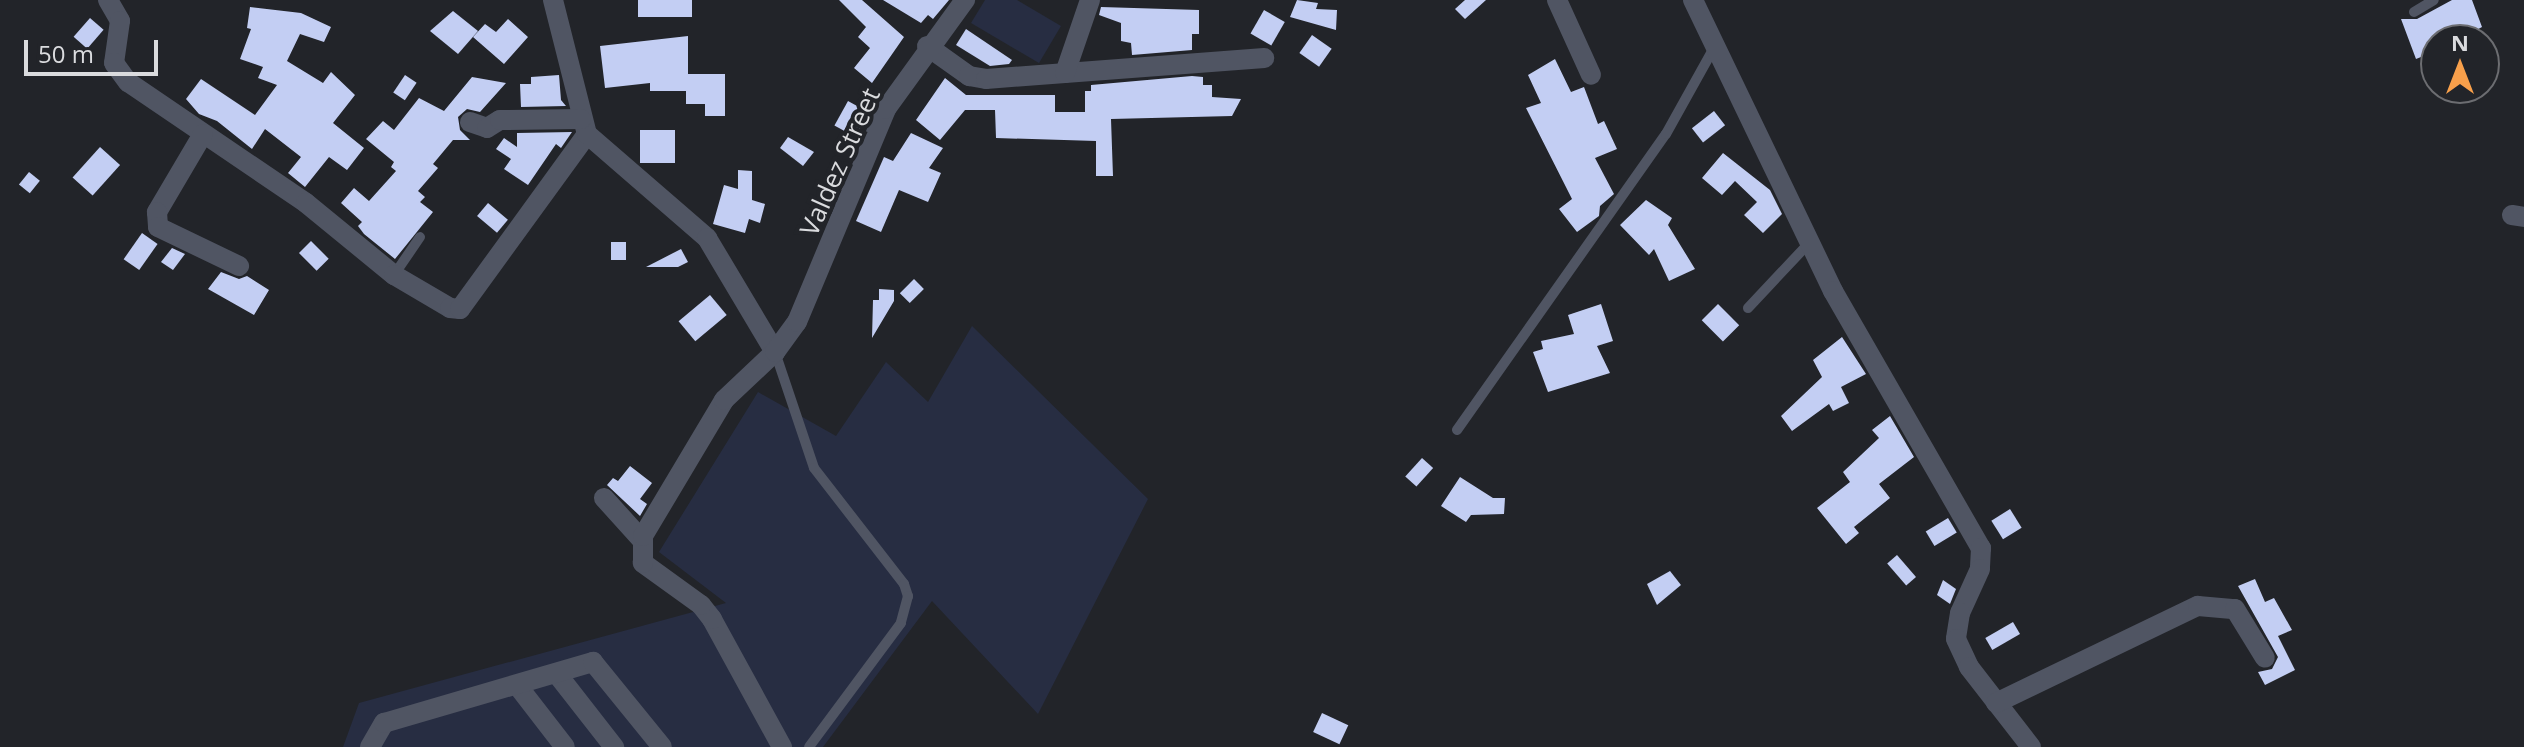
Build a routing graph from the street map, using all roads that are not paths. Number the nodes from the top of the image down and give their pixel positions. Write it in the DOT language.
graph roads {
  1 [pos="108,0"];
  2 [pos="553,0"];
  3 [pos="965,0"];
  4 [pos="1090,0"];
  5 [pos="1557,0"];
  6 [pos="1693,0"];
  7 [pos="2434,0"];
  8 [pos="2414,12"];
  9 [pos="927,46"];
  10 [pos="1715,46"];
  11 [pos="1264,58"];
  12 [pos="1065,73"];
  13 [pos="1591,75"];
  14 [pos="470,122"];
  15 [pos="584,126"];
  16 [pos="203,134"];
  17 [pos="420,237"];
  18 [pos="1809,243"];
  19 [pos="239,266"];
  20 [pos="394,275"];
  21 [pos="1748,308"];
  22 [pos="775,352"];
  23 [pos="1457,430"];
  24 [pos="604,498"];
  25 [pos="642,540"];
  26 [pos="2265,658"];
  27 [pos="557,674"];
  28 [pos="517,685"];
  29 [pos="1996,703"];
  30 [pos="370,747"];
  31 [pos="565,747"];
  32 [pos="614,747"];
  33 [pos="662,747"];
  34 [pos="782,747"];
  35 [pos="809,747"];
  36 [pos="2031,747"];
  1 -- 16 [label="street"];
  2 -- 15 [label="street"];
  3 -- 9 [label="street, Valdez Street"];
  4 -- 12 [label="street"];
  5 -- 13 [label="street"];
  6 -- 10 [label="street"];
  7 -- 8 [label="lane"];
  9 -- 12 [label="street"];
  9 -- 22 [label="street, Valdez Street"];
  10 -- 18 [label="street"];
  10 -- 23 [label="lane"];
  11 -- 12 [label="street"];
  14 -- 15 [label="street"];
  15 -- 20 [label="street"];
  15 -- 22 [label="street"];
  16 -- 19 [label="street"];
  16 -- 20 [label="street"];
  17 -- 20 [label="lane"];
  18 -- 21 [label="lane"];
  18 -- 29 [label="street"];
  22 -- 25 [label="street, Valdez Street"];
  22 -- 35 [label="lane"];
  24 -- 25 [label="street"];
  25 -- 34 [label="street"];
  26 -- 29 [label="street"];
  27 -- 28 [label="street"];
  27 -- 32 [label="street"];
  27 -- 33 [label="street"];
  28 -- 30 [label="street"];
  28 -- 31 [label="street"];
  29 -- 36 [label="street"];
}
